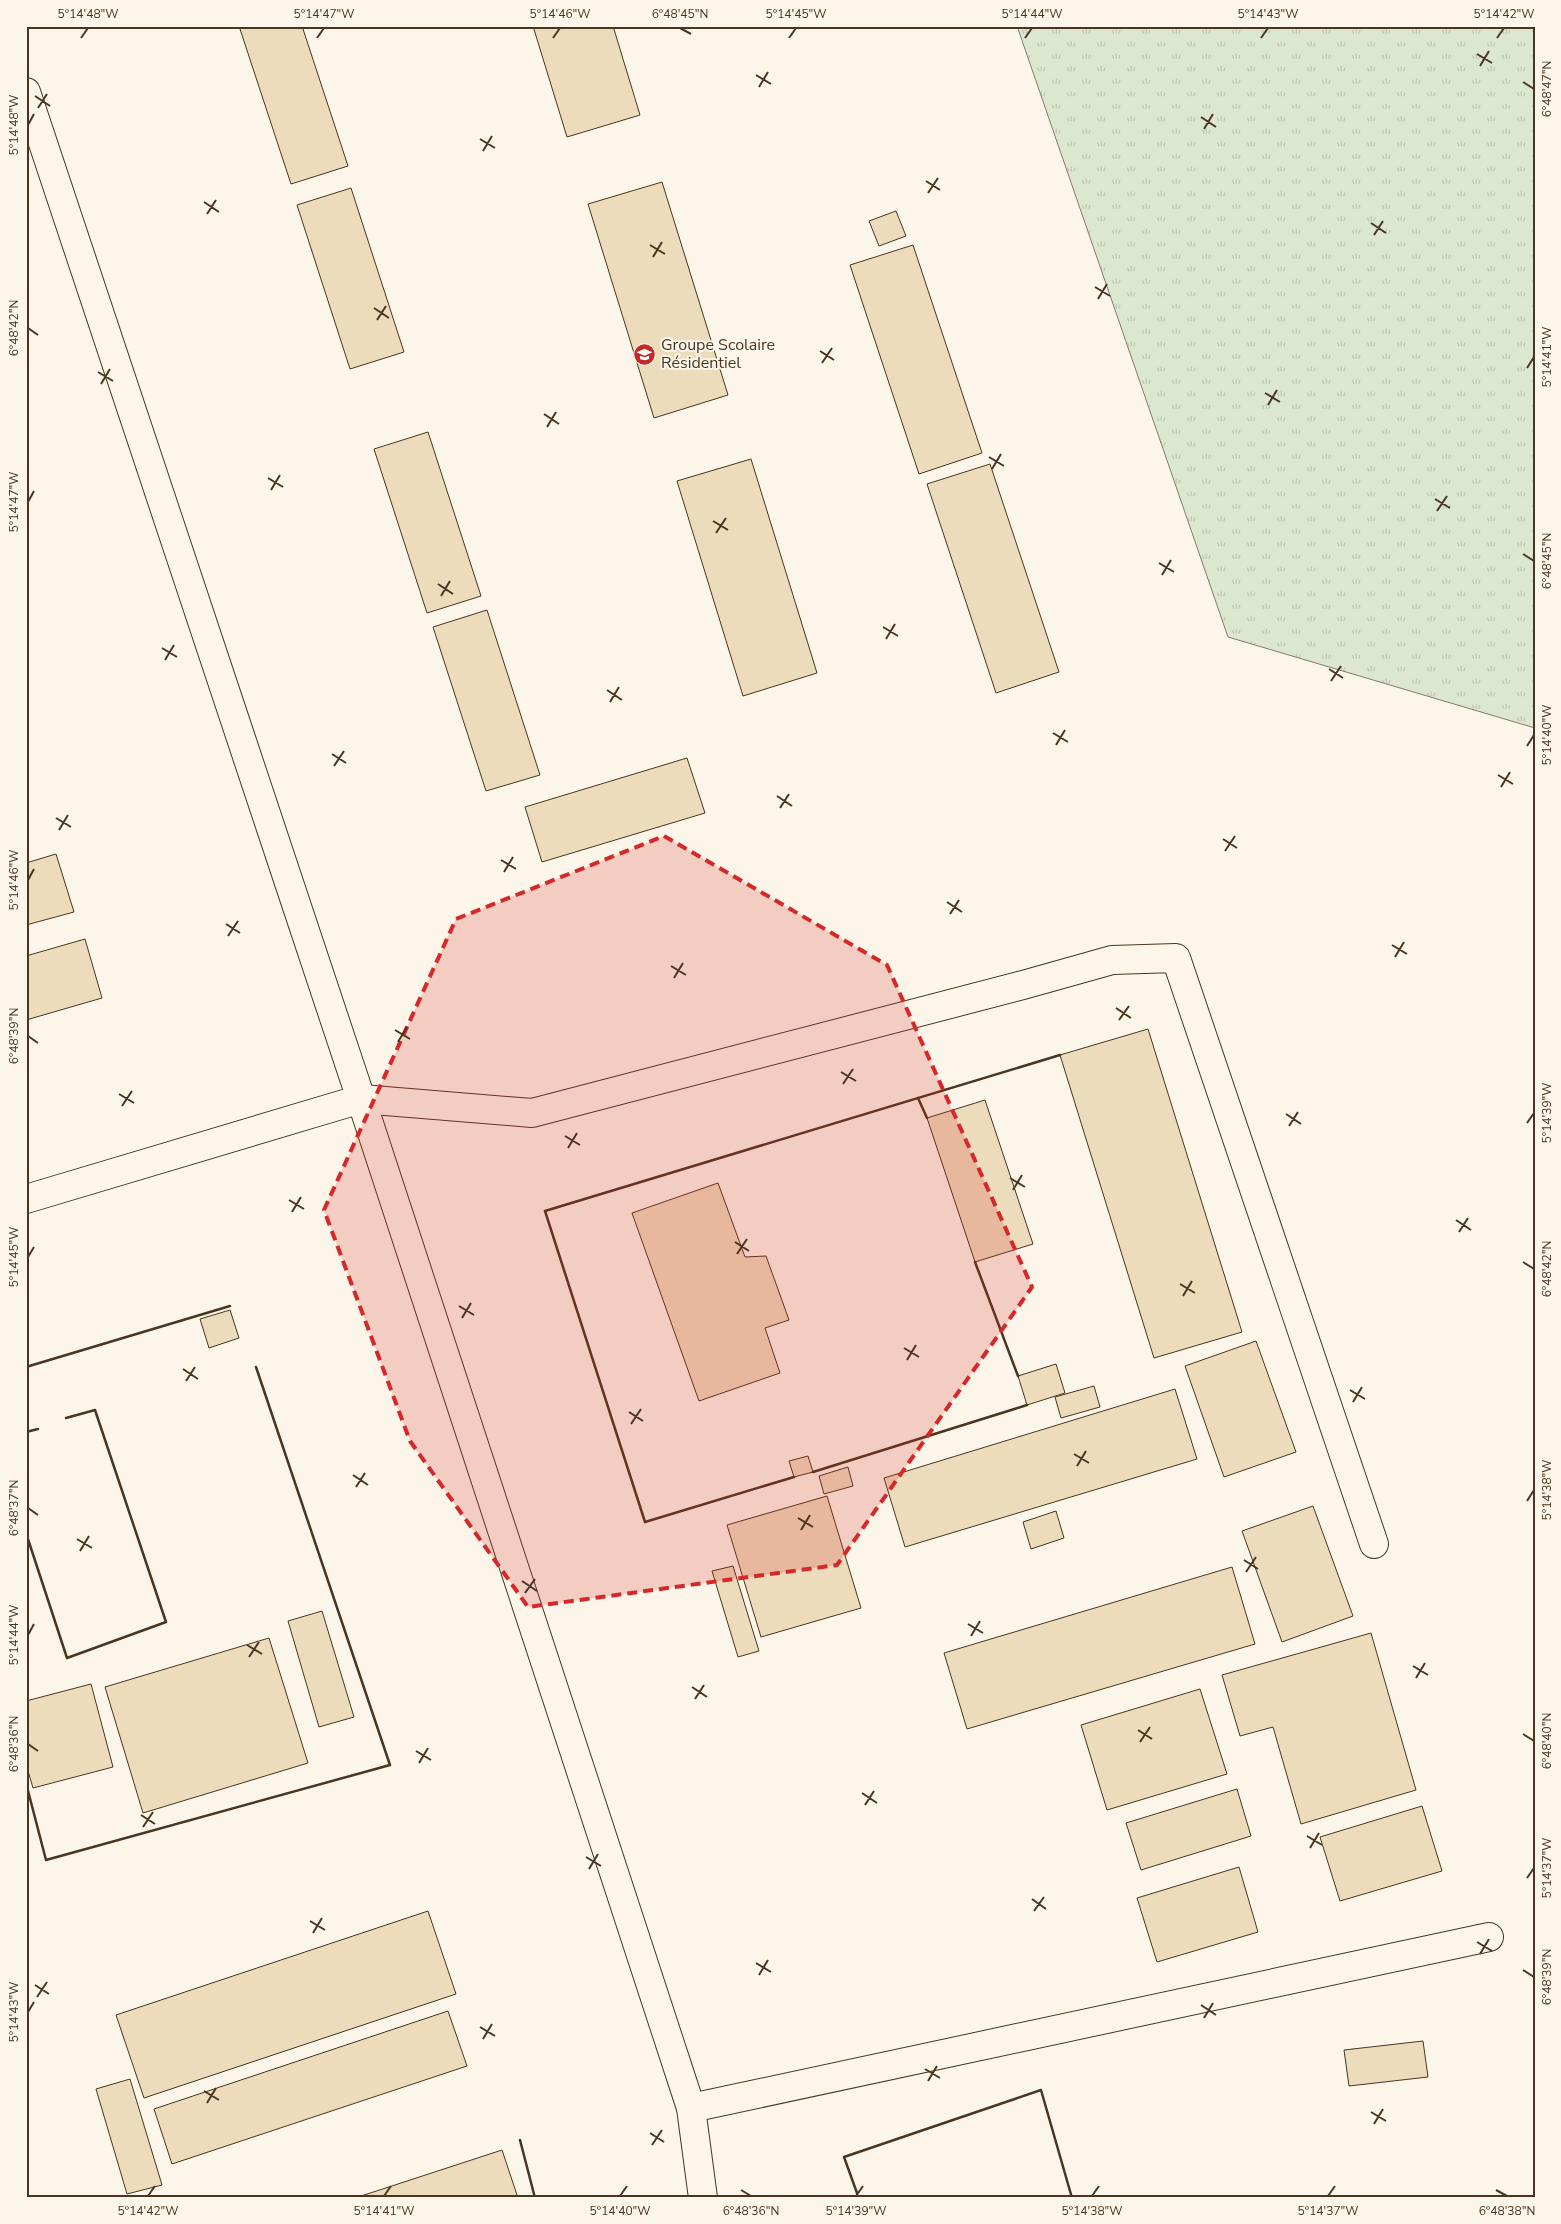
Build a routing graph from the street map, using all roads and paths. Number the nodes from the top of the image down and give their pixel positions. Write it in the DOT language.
graph roads {
  1 [pos="26,92"];
  2 [pos="361,1099"];
  3 [pos="26,1199"];
  4 [pos="1374,1544"];
  5 [pos="1489,1937"];
  6 [pos="691,2108"];
  7 [pos="703,2198"];
  1 -- 2 [label="street"];
  2 -- 3 [label="street"];
  2 -- 4 [label="street"];
  2 -- 6 [label="street"];
  5 -- 6 [label="street"];
  6 -- 7 [label="street"];
}
